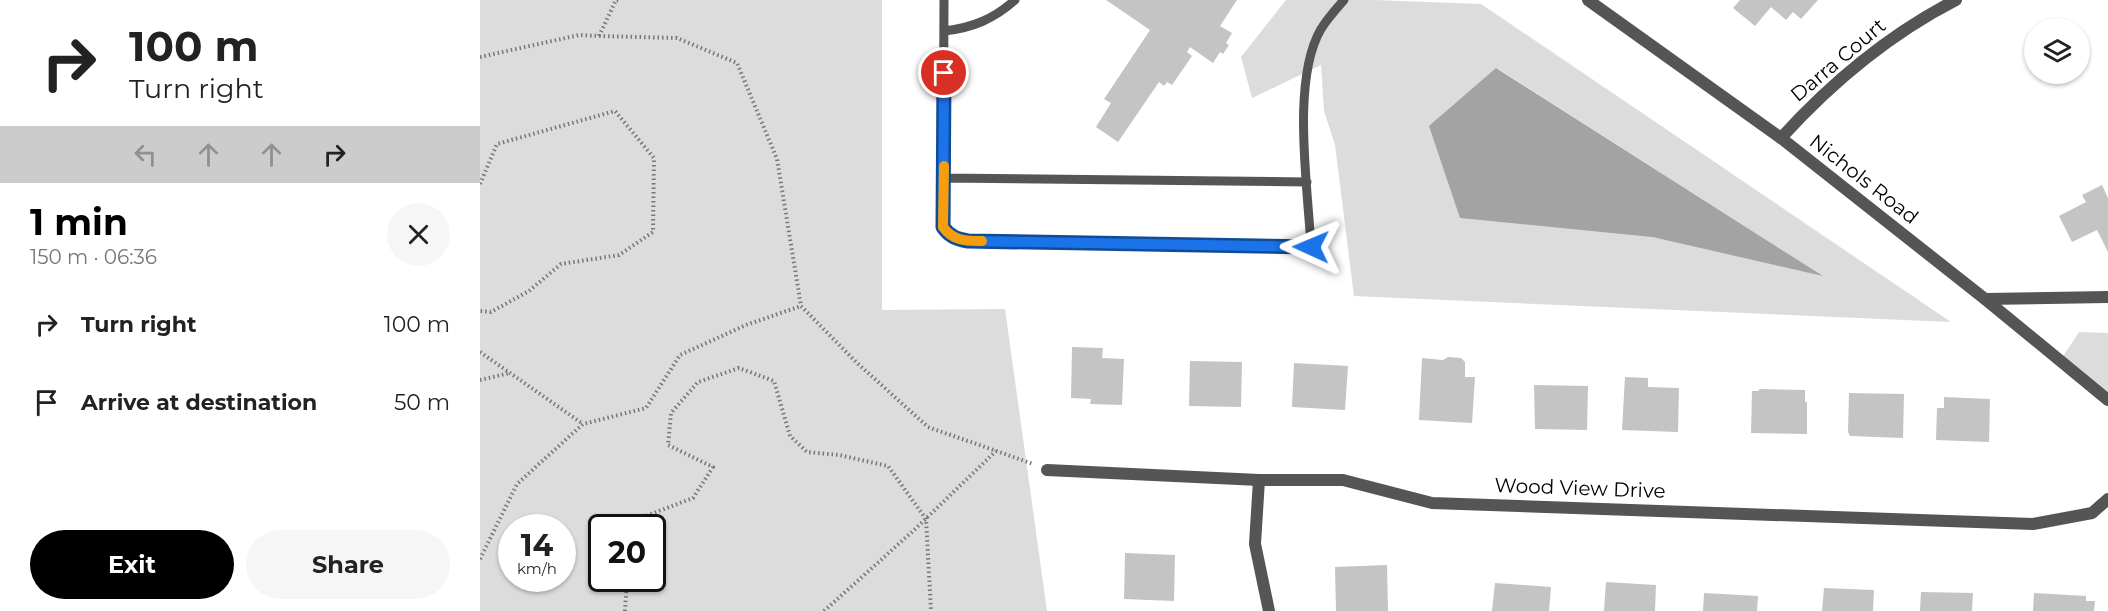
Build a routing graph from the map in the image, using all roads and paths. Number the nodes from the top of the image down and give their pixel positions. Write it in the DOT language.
graph roads {
  1 [pos="619,0"];
  2 [pos="944,0"];
  3 [pos="1014,0"];
  4 [pos="1344,0"];
  5 [pos="1588,0"];
  6 [pos="1956,0"];
  7 [pos="944,31"];
  8 [pos="599,36"];
  9 [pos="480,57"];
  10 [pos="1781,138"];
  11 [pos="944,178"];
  12 [pos="1307,182"];
  13 [pos="480,184"];
  14 [pos="2108,297"];
  15 [pos="1985,299"];
  16 [pos="801,306"];
  17 [pos="480,311"];
  18 [pos="480,352"];
  19 [pos="510,373"];
  20 [pos="480,380"];
  21 [pos="2108,400"];
  22 [pos="584,424"];
  23 [pos="996,451"];
  24 [pos="1047,470"];
  25 [pos="1259,480"];
  26 [pos="2108,499"];
  27 [pos="651,514"];
  28 [pos="926,519"];
  29 [pos="480,560"];
  30 [pos="626,592"];
  31 [pos="625,611"];
  32 [pos="824,611"];
  33 [pos="931,611"];
  34 [pos="1269,611"];
  1 -- 8 [label="path"];
  2 -- 7 [label="lane"];
  3 -- 7 [label="lane"];
  4 -- 12 [label="lane"];
  5 -- 10 [label="street, Nichols Road"];
  6 -- 10 [label="street, Darra Court"];
  7 -- 11 [label="lane"];
  8 -- 9 [label="path"];
  8 -- 16 [label="path"];
  10 -- 15 [label="street, Nichols Road"];
  11 -- 12 [label="lane"];
  11 -- 12 [label="lane"];
  13 -- 17 [label="path"];
  14 -- 15 [label="street"];
  15 -- 21 [label="street, Nichols Road"];
  16 -- 22 [label="path"];
  16 -- 23 [label="path"];
  18 -- 19 [label="path"];
  19 -- 20 [label="path"];
  19 -- 22 [label="path"];
  22 -- 29 [label="path"];
  23 -- 24 [label="path"];
  23 -- 28 [label="path"];
  24 -- 25 [label="street, Wood View Drive"];
  25 -- 26 [label="street, Wood View Drive"];
  25 -- 34 [label="street"];
  27 -- 28 [label="path"];
  28 -- 32 [label="path"];
  28 -- 33 [label="path"];
  30 -- 31 [label="path"];
}
